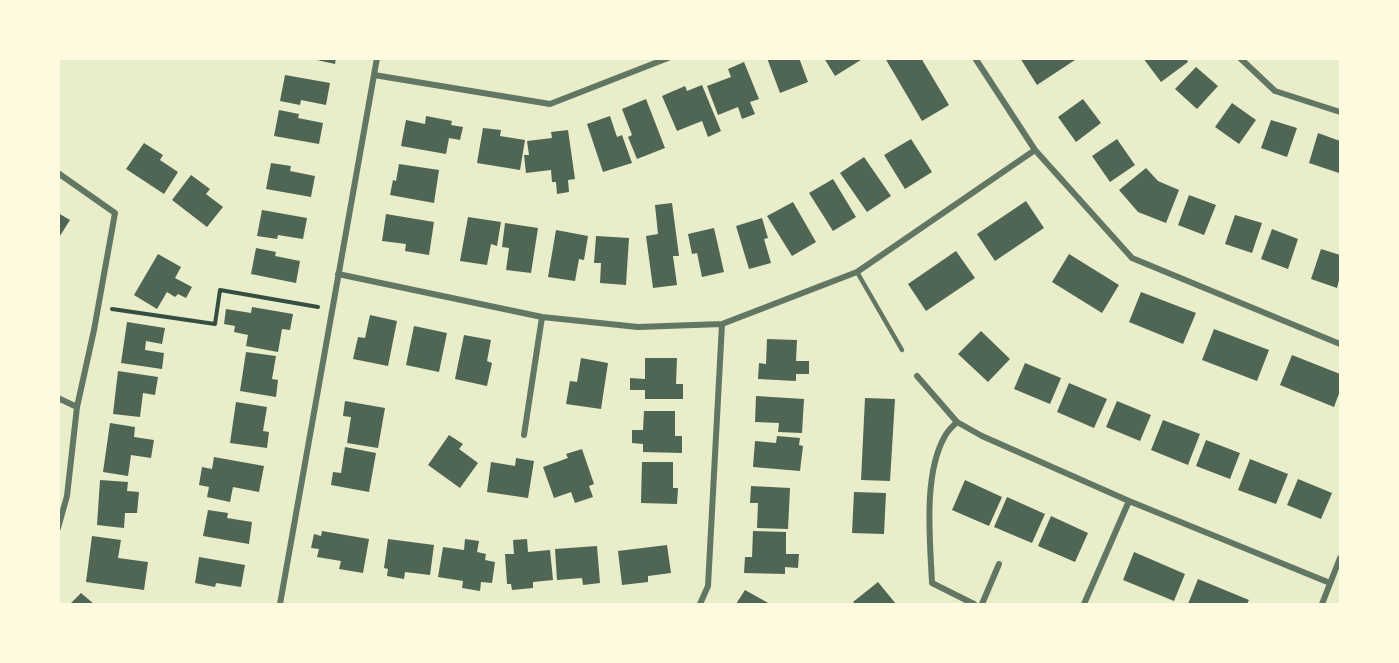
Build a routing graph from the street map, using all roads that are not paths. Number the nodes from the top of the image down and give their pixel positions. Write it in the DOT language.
graph roads {
  1 [pos="377,58"];
  2 [pos="668,58"];
  3 [pos="975,58"];
  4 [pos="1240,58"];
  5 [pos="374,75"];
  6 [pos="1341,112"];
  7 [pos="1035,150"];
  8 [pos="58,173"];
  9 [pos="857,272"];
  10 [pos="338,274"];
  11 [pos="542,318"];
  12 [pos="722,324"];
  13 [pos="1341,344"];
  14 [pos="902,350"];
  15 [pos="917,376"];
  16 [pos="58,398"];
  17 [pos="77,407"];
  18 [pos="957,422"];
  19 [pos="524,435"];
  20 [pos="1129,501"];
  21 [pos="58,528"];
  22 [pos="1341,558"];
  23 [pos="999,564"];
  24 [pos="1330,583"];
  25 [pos="1084,603"];
  26 [pos="280,604"];
  27 [pos="700,604"];
  28 [pos="974,604"];
  29 [pos="982,604"];
  30 [pos="1322,604"];
  1 -- 5 [label="street"];
  2 -- 5 [label="street"];
  3 -- 7 [label="street"];
  4 -- 6 [label="street"];
  5 -- 10 [label="street"];
  7 -- 9 [label="street"];
  7 -- 13 [label="street"];
  8 -- 17 [label="street"];
  9 -- 12 [label="street"];
  9 -- 14 [label="lane"];
  10 -- 11 [label="street"];
  10 -- 26 [label="street"];
  11 -- 12 [label="street"];
  11 -- 19 [label="street"];
  12 -- 27 [label="street"];
  15 -- 18 [label="street"];
  16 -- 17 [label="street"];
  17 -- 21 [label="street"];
  18 -- 20 [label="street"];
  18 -- 28 [label="street"];
  20 -- 24 [label="street"];
  20 -- 25 [label="street"];
  22 -- 24 [label="street"];
  23 -- 29 [label="street"];
  24 -- 30 [label="street"];
}
